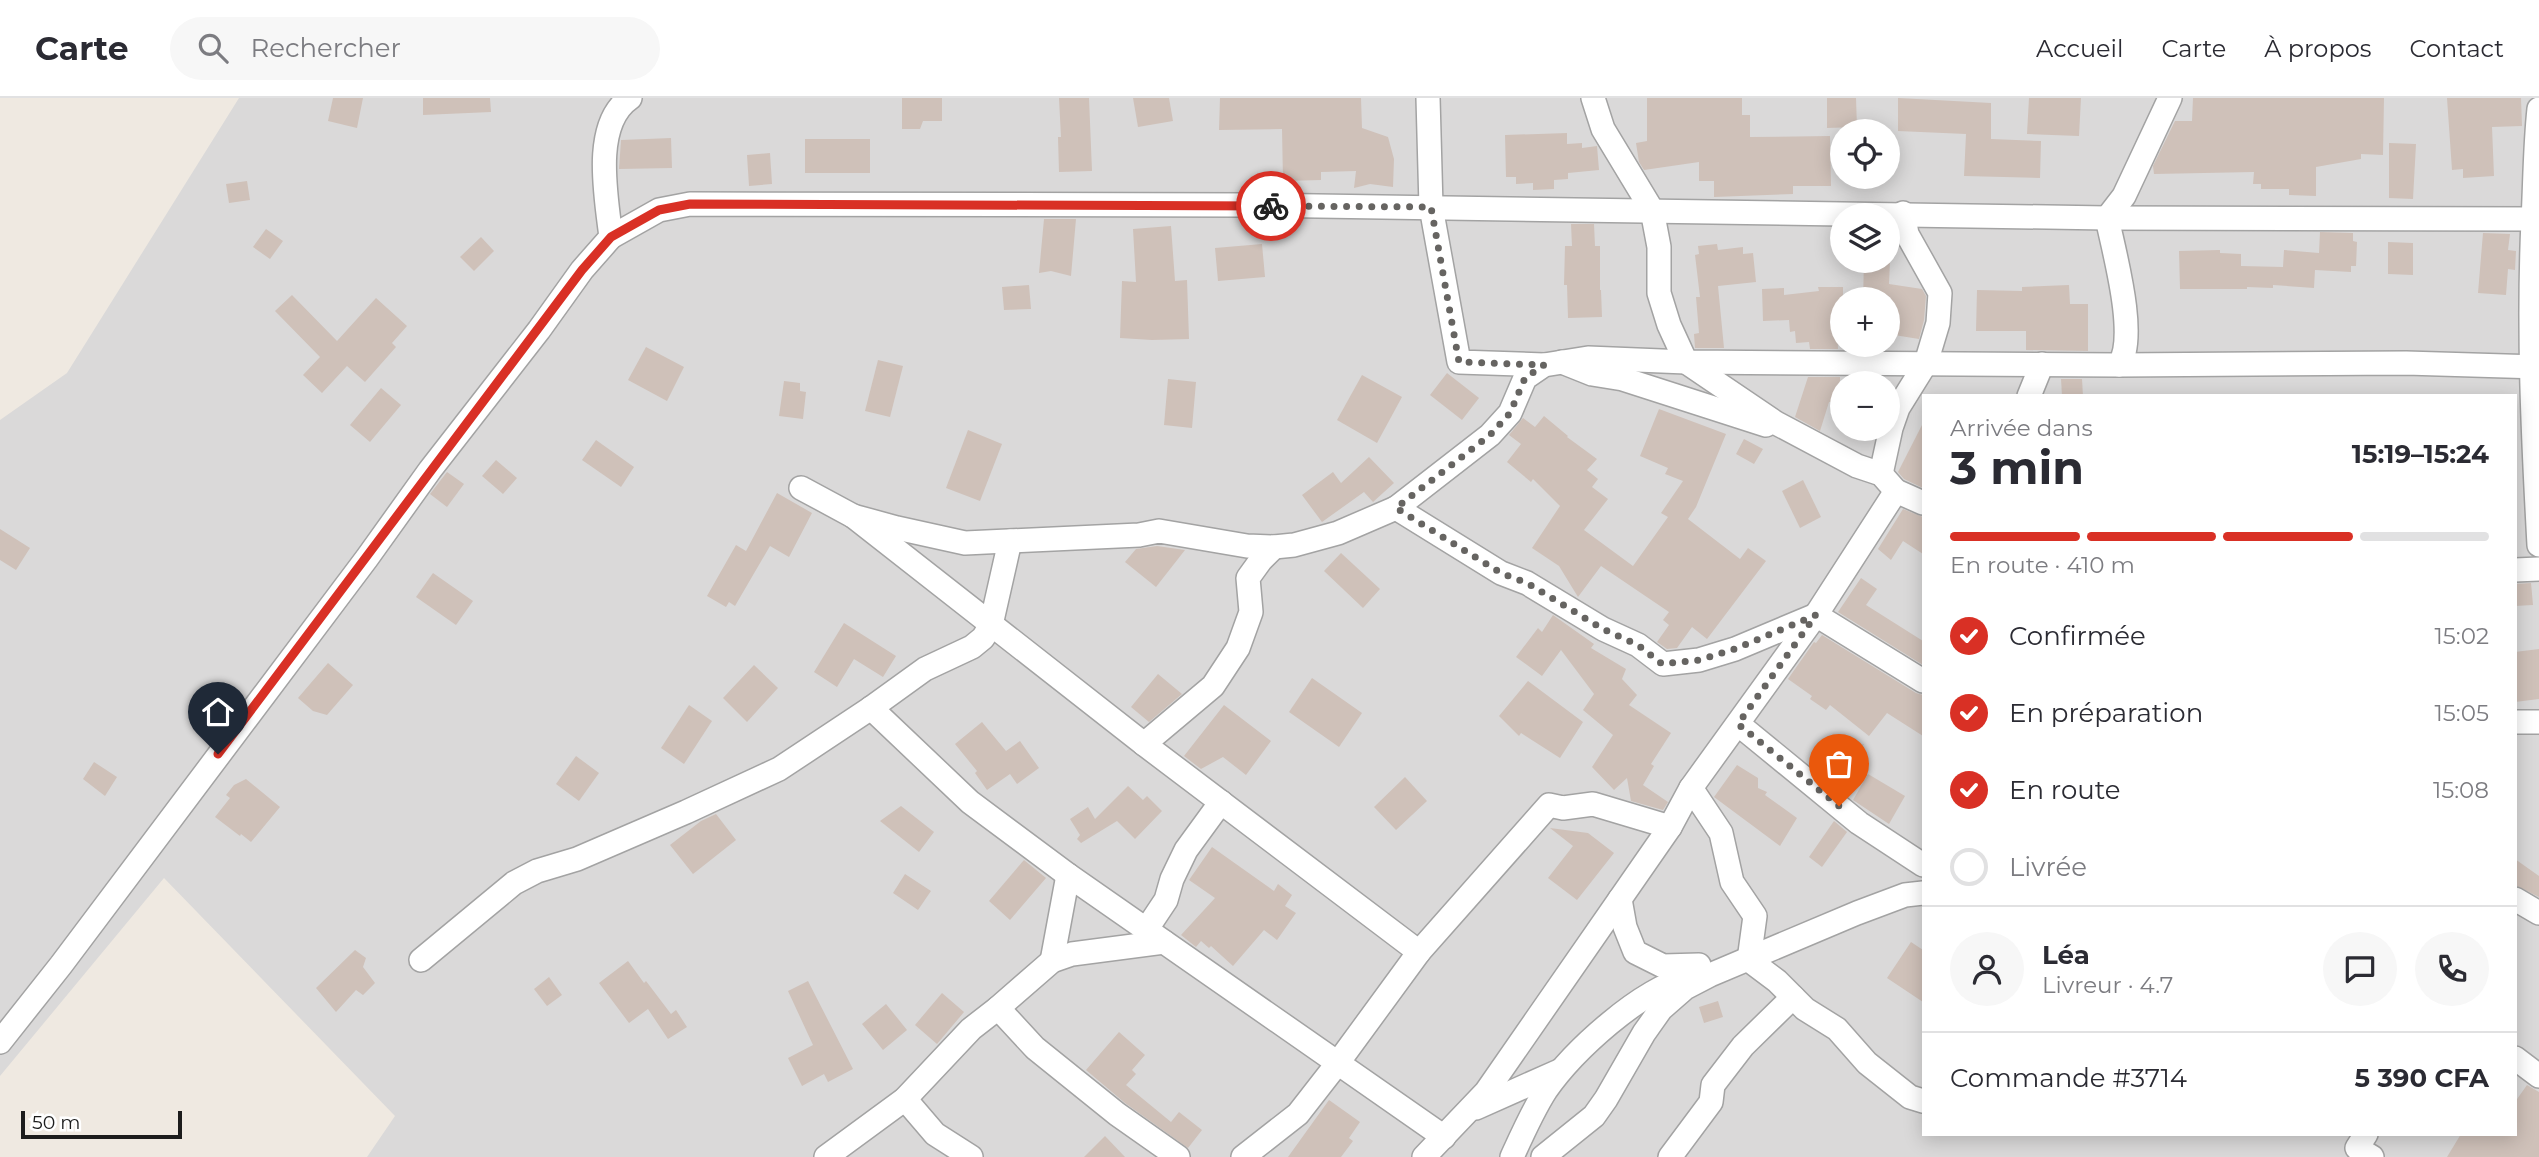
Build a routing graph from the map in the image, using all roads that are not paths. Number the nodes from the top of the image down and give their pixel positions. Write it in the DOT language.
graph roads {
  1 [pos="630,98"];
  2 [pos="1428,98"];
  3 [pos="1593,98"];
  4 [pos="2170,98"];
  5 [pos="2539,109"];
  6 [pos="1431,207"];
  7 [pos="1652,210"];
  8 [pos="1903,214"];
  9 [pos="2107,218"];
  10 [pos="2536,220"];
  11 [pos="611,237"];
  12 [pos="1686,362"];
  13 [pos="1553,363"];
  14 [pos="1926,363"];
  15 [pos="2042,364"];
  16 [pos="2119,365"];
  17 [pos="2535,367"];
  18 [pos="2030,394"];
  19 [pos="1798,434"];
  20 [pos="1888,482"];
  21 [pos="801,488"];
  22 [pos="1922,502"];
  23 [pos="1396,508"];
  24 [pos="853,516"];
  25 [pos="1010,541"];
  26 [pos="2539,545"];
  27 [pos="1274,547"];
  28 [pos="2539,569"];
  29 [pos="2517,570"];
  30 [pos="1816,615"];
  31 [pos="991,625"];
  32 [pos="1922,680"];
  33 [pos="871,708"];
  34 [pos="2517,722"];
  35 [pos="2539,722"];
  36 [pos="1738,724"];
  37 [pos="1144,744"];
  38 [pos="1691,788"];
  39 [pos="1221,802"];
  40 [pos="1670,827"];
  41 [pos="1922,864"];
  42 [pos="1068,875"];
  43 [pos="1922,893"];
  44 [pos="1620,899"];
  45 [pos="1155,936"];
  46 [pos="1419,952"];
  47 [pos="421,960"];
  48 [pos="1052,961"];
  49 [pos="1739,964"];
  50 [pos="1793,997"];
  51 [pos="998,1008"];
  52 [pos="0,1042"];
  53 [pos="2517,1060"];
  54 [pos="1338,1064"];
  55 [pos="1564,1068"];
  56 [pos="2539,1076"];
  57 [pos="905,1099"];
  58 [pos="1922,1101"];
  59 [pos="1467,1113"];
  60 [pos="2365,1136"];
  61 [pos="1444,1137"];
  62 [pos="826,1157"];
  63 [pos="971,1157"];
  64 [pos="1178,1157"];
  65 [pos="1243,1157"];
  66 [pos="1424,1157"];
  67 [pos="1512,1157"];
  68 [pos="1543,1157"];
  69 [pos="1670,1157"];
  70 [pos="2372,1157"];
  1 -- 11 [label="street"];
  2 -- 6 [label="street"];
  3 -- 7 [label="street"];
  4 -- 9 [label="street"];
  5 -- 10 [label="street"];
  6 -- 7 [label="street"];
  6 -- 11 [label="street"];
  6 -- 13 [label="street"];
  7 -- 8 [label="street"];
  7 -- 12 [label="street"];
  8 -- 9 [label="street"];
  8 -- 14 [label="street"];
  9 -- 10 [label="street"];
  9 -- 16 [label="street"];
  10 -- 17 [label="street"];
  11 -- 52 [label="street"];
  12 -- 13 [label="street"];
  12 -- 14 [label="street"];
  12 -- 19 [label="street"];
  13 -- 19 [label="street"];
  13 -- 23 [label="street"];
  14 -- 15 [label="street"];
  14 -- 20 [label="street"];
  15 -- 16 [label="street"];
  15 -- 18 [label="street"];
  16 -- 17 [label="street"];
  17 -- 26 [label="street"];
  19 -- 20 [label="street"];
  20 -- 22 [label="street"];
  20 -- 30 [label="street"];
  21 -- 24 [label="street"];
  23 -- 27 [label="street"];
  23 -- 30 [label="street"];
  24 -- 25 [label="street"];
  24 -- 31 [label="street"];
  25 -- 27 [label="street"];
  25 -- 31 [label="street"];
  27 -- 37 [label="street"];
  28 -- 29 [label="street"];
  30 -- 32 [label="street"];
  30 -- 36 [label="street"];
  31 -- 33 [label="street"];
  31 -- 37 [label="street"];
  33 -- 42 [label="street"];
  33 -- 47 [label="street"];
  34 -- 35 [label="street"];
  36 -- 38 [label="street"];
  36 -- 41 [label="street"];
  37 -- 39 [label="street"];
  38 -- 40 [label="street"];
  38 -- 49 [label="street"];
  39 -- 45 [label="street"];
  39 -- 46 [label="street"];
  40 -- 44 [label="street"];
  40 -- 46 [label="street"];
  42 -- 45 [label="street"];
  42 -- 48 [label="street"];
  43 -- 49 [label="street"];
  44 -- 49 [label="street"];
  44 -- 59 [label="street"];
  45 -- 48 [label="street"];
  45 -- 54 [label="street"];
  46 -- 54 [label="street"];
  48 -- 51 [label="street"];
  49 -- 50 [label="street"];
  49 -- 55 [label="street"];
  49 -- 68 [label="street"];
  50 -- 58 [label="street"];
  50 -- 69 [label="street"];
  51 -- 57 [label="street"];
  51 -- 64 [label="street"];
  53 -- 56 [label="street"];
  54 -- 61 [label="street"];
  54 -- 65 [label="street"];
  55 -- 59 [label="street"];
  55 -- 67 [label="street"];
  57 -- 62 [label="street"];
  57 -- 63 [label="street"];
  59 -- 61 [label="street"];
  60 -- 70 [label="street"];
  61 -- 66 [label="street"];
}
